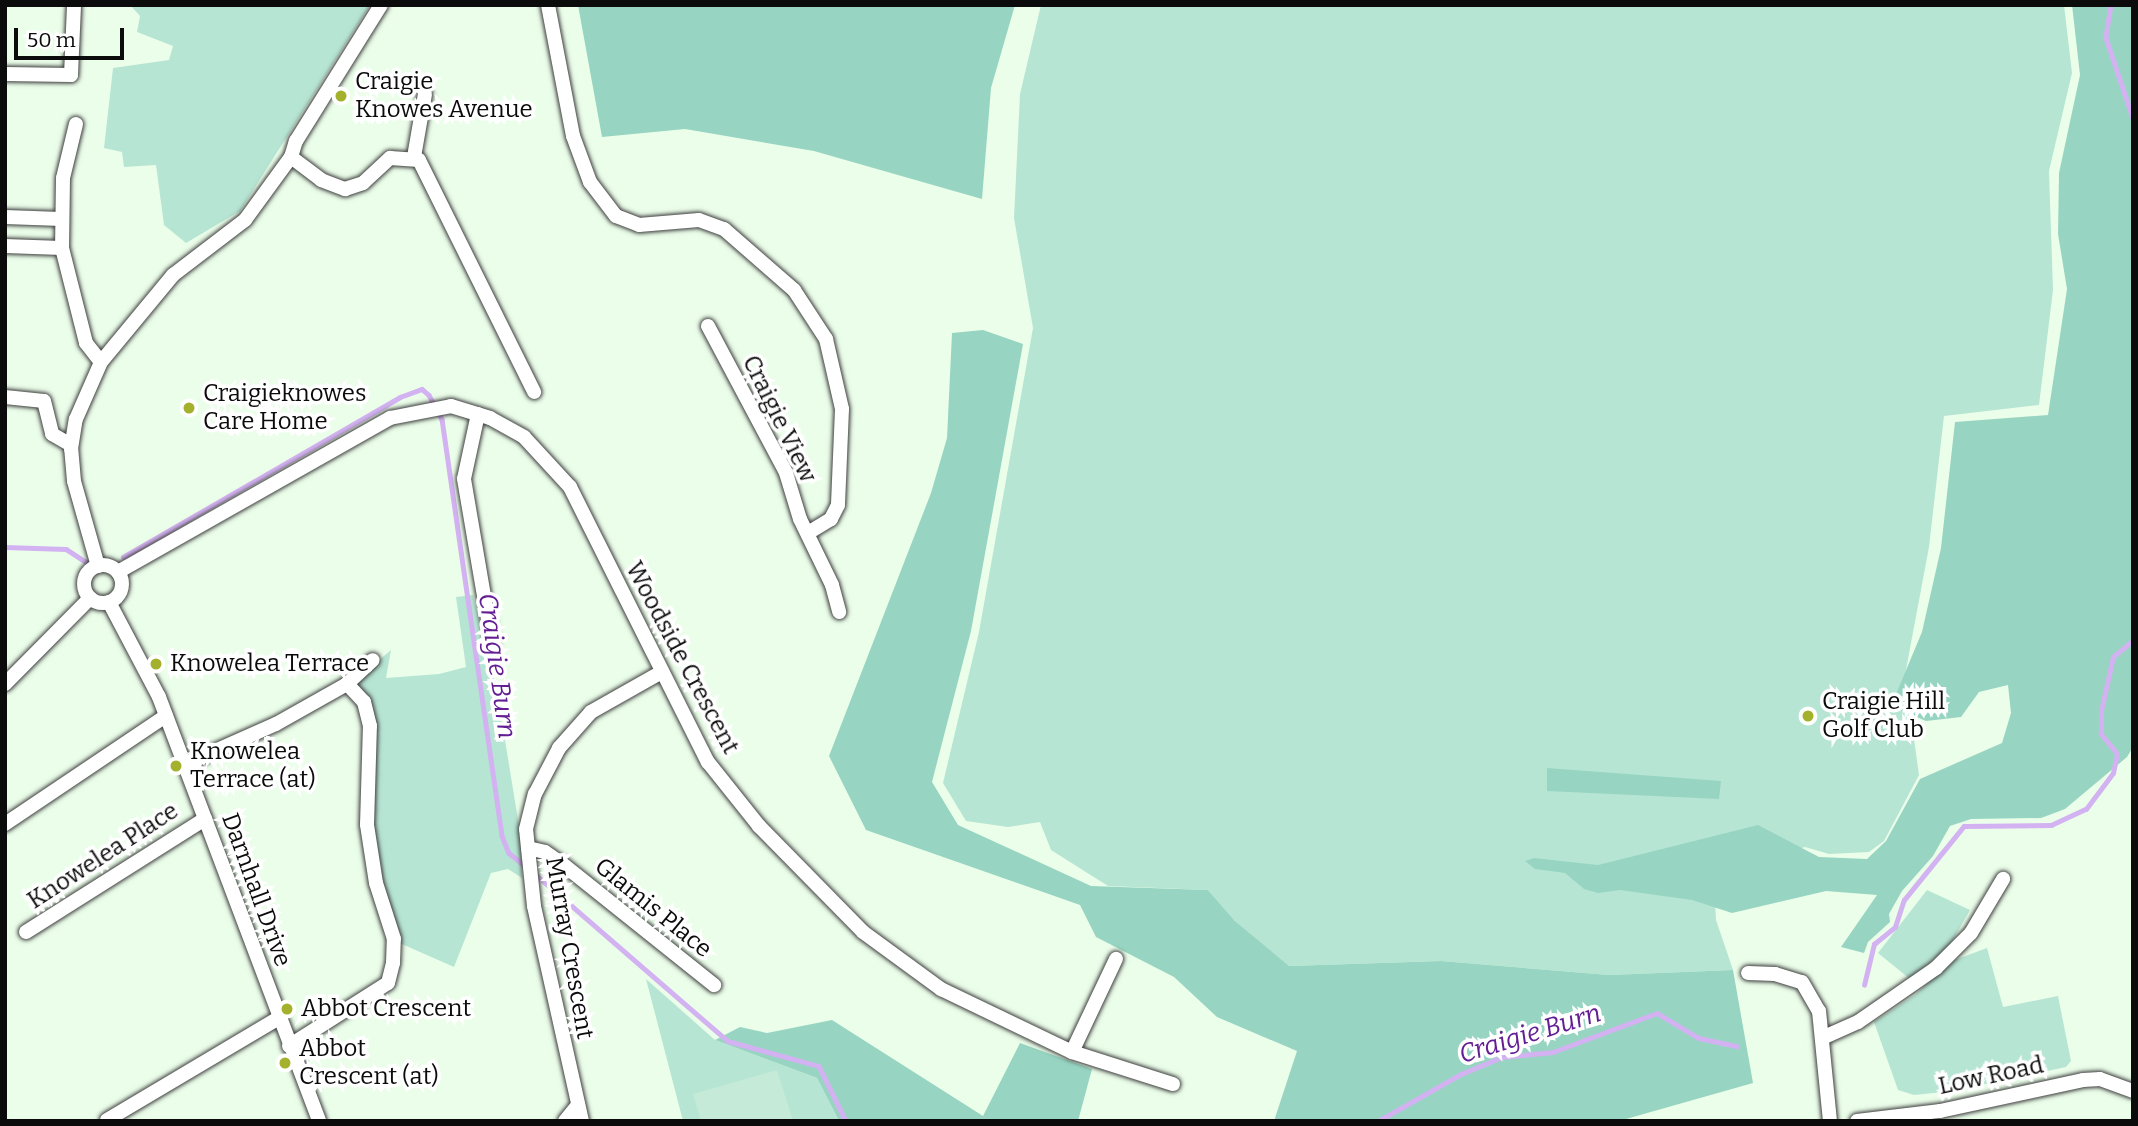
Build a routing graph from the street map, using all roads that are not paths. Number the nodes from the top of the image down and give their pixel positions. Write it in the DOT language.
graph roads {
  1 [pos="74,5"];
  2 [pos="381,5"];
  3 [pos="548,5"];
  4 [pos="5,74"];
  5 [pos="425,94"];
  6 [pos="76,124"];
  7 [pos="291,157"];
  8 [pos="414,157"];
  9 [pos="5,217"];
  10 [pos="61,219"];
  11 [pos="5,246"];
  12 [pos="62,248"];
  13 [pos="708,326"];
  14 [pos="102,362"];
  15 [pos="534,392"];
  16 [pos="5,397"];
  17 [pos="478,414"];
  18 [pos="71,446"];
  19 [pos="808,533"];
  20 [pos="98,566"];
  21 [pos="118,572"];
  22 [pos="90,598"];
  23 [pos="109,602"];
  24 [pos="839,612"];
  25 [pos="492,643"];
  26 [pos="373,660"];
  27 [pos="660,673"];
  28 [pos="5,684"];
  29 [pos="347,684"];
  30 [pos="166,716"];
  31 [pos="186,764"];
  32 [pos="205,819"];
  33 [pos="5,824"];
  34 [pos="528,855"];
  35 [pos="2003,879"];
  36 [pos="26,932"];
  37 [pos="1116,959"];
  38 [pos="1748,973"];
  39 [pos="714,985"];
  40 [pos="279,1018"];
  41 [pos="1822,1038"];
  42 [pos="289,1046"];
  43 [pos="1072,1052"];
  44 [pos="1174,1084"];
  45 [pos="2133,1091"];
  46 [pos="578,1105"];
  47 [pos="107,1120"];
  48 [pos="319,1121"];
  49 [pos="565,1121"];
  50 [pos="582,1121"];
  51 [pos="1830,1121"];
  52 [pos="1857,1121"];
  1 -- 4 [label="street"];
  2 -- 7 [label="street"];
  3 -- 19 [label="street, Craigie View"];
  5 -- 8 [label="street"];
  6 -- 10 [label="street"];
  7 -- 8 [label="street"];
  7 -- 14 [label="street"];
  8 -- 15 [label="street"];
  9 -- 10 [label="street"];
  10 -- 12 [label="street"];
  11 -- 12 [label="street"];
  12 -- 14 [label="street"];
  13 -- 19 [label="street, Craigie View"];
  14 -- 18 [label="street"];
  16 -- 18 [label="street"];
  17 -- 21 [label="street, Woodside Crescent"];
  17 -- 25 [label="street"];
  17 -- 27 [label="street, Woodside Crescent"];
  18 -- 20 [label="street"];
  19 -- 24 [label="street, Craigie View"];
  20 -- 21 [label="street"];
  20 -- 22 [label="street"];
  21 -- 23 [label="street"];
  22 -- 23 [label="street"];
  22 -- 28 [label="street"];
  23 -- 30 [label="street, Darnhall Drive"];
  26 -- 29 [label="street"];
  27 -- 34 [label="street, Murray Crescent"];
  27 -- 43 [label="street, Woodside Crescent"];
  29 -- 31 [label="street"];
  29 -- 42 [label="street"];
  30 -- 31 [label="street, Darnhall Drive"];
  30 -- 33 [label="street"];
  31 -- 32 [label="street, Darnhall Drive"];
  32 -- 36 [label="street, Knowelea Place"];
  32 -- 40 [label="street, Darnhall Drive"];
  34 -- 39 [label="street, Glamis Place"];
  34 -- 46 [label="street, Murray Crescent"];
  35 -- 41 [label="street"];
  37 -- 43 [label="street"];
  38 -- 41 [label="street"];
  40 -- 42 [label="street, Darnhall Drive"];
  40 -- 47 [label="street"];
  41 -- 51 [label="street"];
  42 -- 48 [label="street, Darnhall Drive"];
  43 -- 44 [label="street, Woodside Crescent"];
  45 -- 52 [label="street, Low Road"];
  46 -- 49 [label="street"];
  46 -- 50 [label="street, Murray Crescent"];
}
